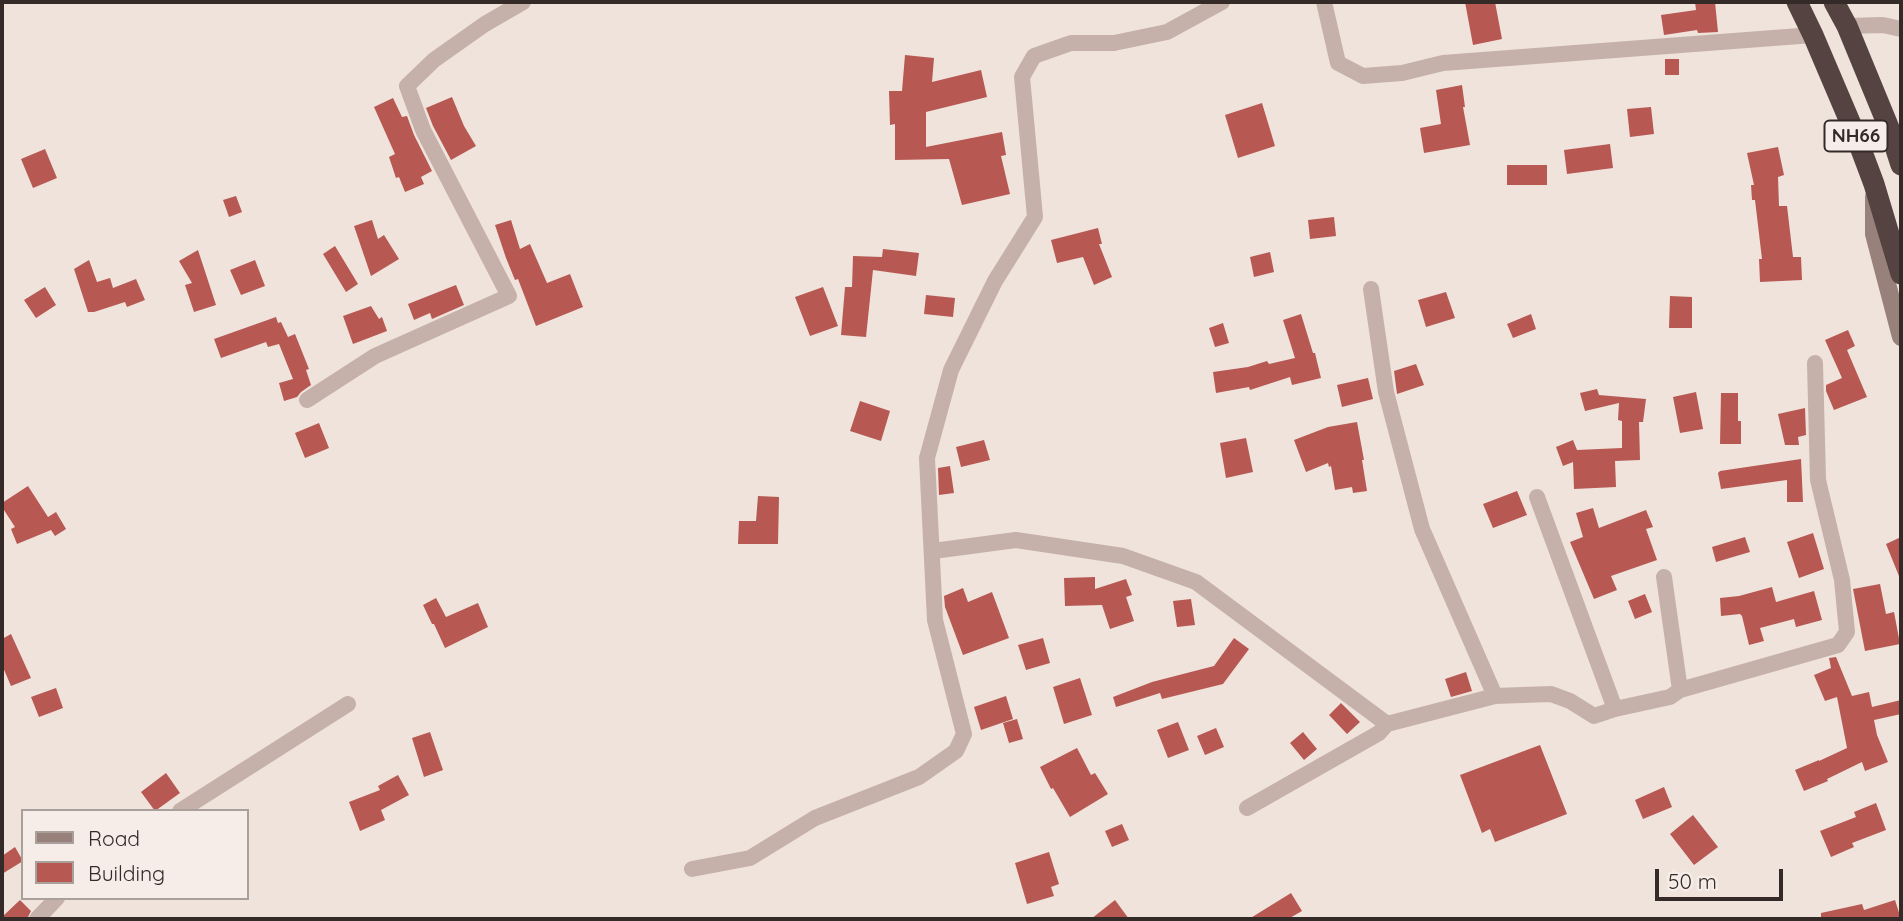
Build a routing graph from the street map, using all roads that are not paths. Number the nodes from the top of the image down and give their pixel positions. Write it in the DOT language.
graph roads {
  1 [pos="523,2"];
  2 [pos="1222,2"];
  3 [pos="1324,2"];
  4 [pos="1797,2"];
  5 [pos="1834,2"];
  6 [pos="1847,26"];
  7 [pos="1901,29"];
  8 [pos="1813,35"];
  9 [pos="1901,165"];
  10 [pos="1874,184"];
  11 [pos="1901,274"];
  12 [pos="1371,289"];
  13 [pos="1901,337"];
  14 [pos="1815,363"];
  15 [pos="307,400"];
  16 [pos="1537,497"];
  17 [pos="933,551"];
  18 [pos="1664,577"];
  19 [pos="1680,690"];
  20 [pos="1495,696"];
  21 [pos="348,704"];
  22 [pos="1615,709"];
  23 [pos="1387,724"];
  24 [pos="1247,808"];
  25 [pos="183,809"];
  26 [pos="692,869"];
  27 [pos="55,900"];
  28 [pos="37,919"];
  1 -- 15 [label="street"];
  2 -- 17 [label="street"];
  3 -- 8 [label="street"];
  4 -- 8 [label="highway, NH66"];
  5 -- 6 [label="highway, NH66"];
  6 -- 7 [label="street"];
  6 -- 9 [label="highway, NH66"];
  8 -- 10 [label="highway, NH66"];
  10 -- 11 [label="highway, NH66"];
  10 -- 13 [label="street"];
  12 -- 20 [label="street"];
  14 -- 19 [label="street"];
  16 -- 22 [label="street"];
  17 -- 23 [label="street"];
  17 -- 26 [label="street"];
  18 -- 19 [label="street"];
  19 -- 22 [label="street"];
  20 -- 22 [label="street"];
  20 -- 23 [label="street"];
  21 -- 25 [label="street"];
  23 -- 24 [label="street"];
  27 -- 28 [label="street"];
}
